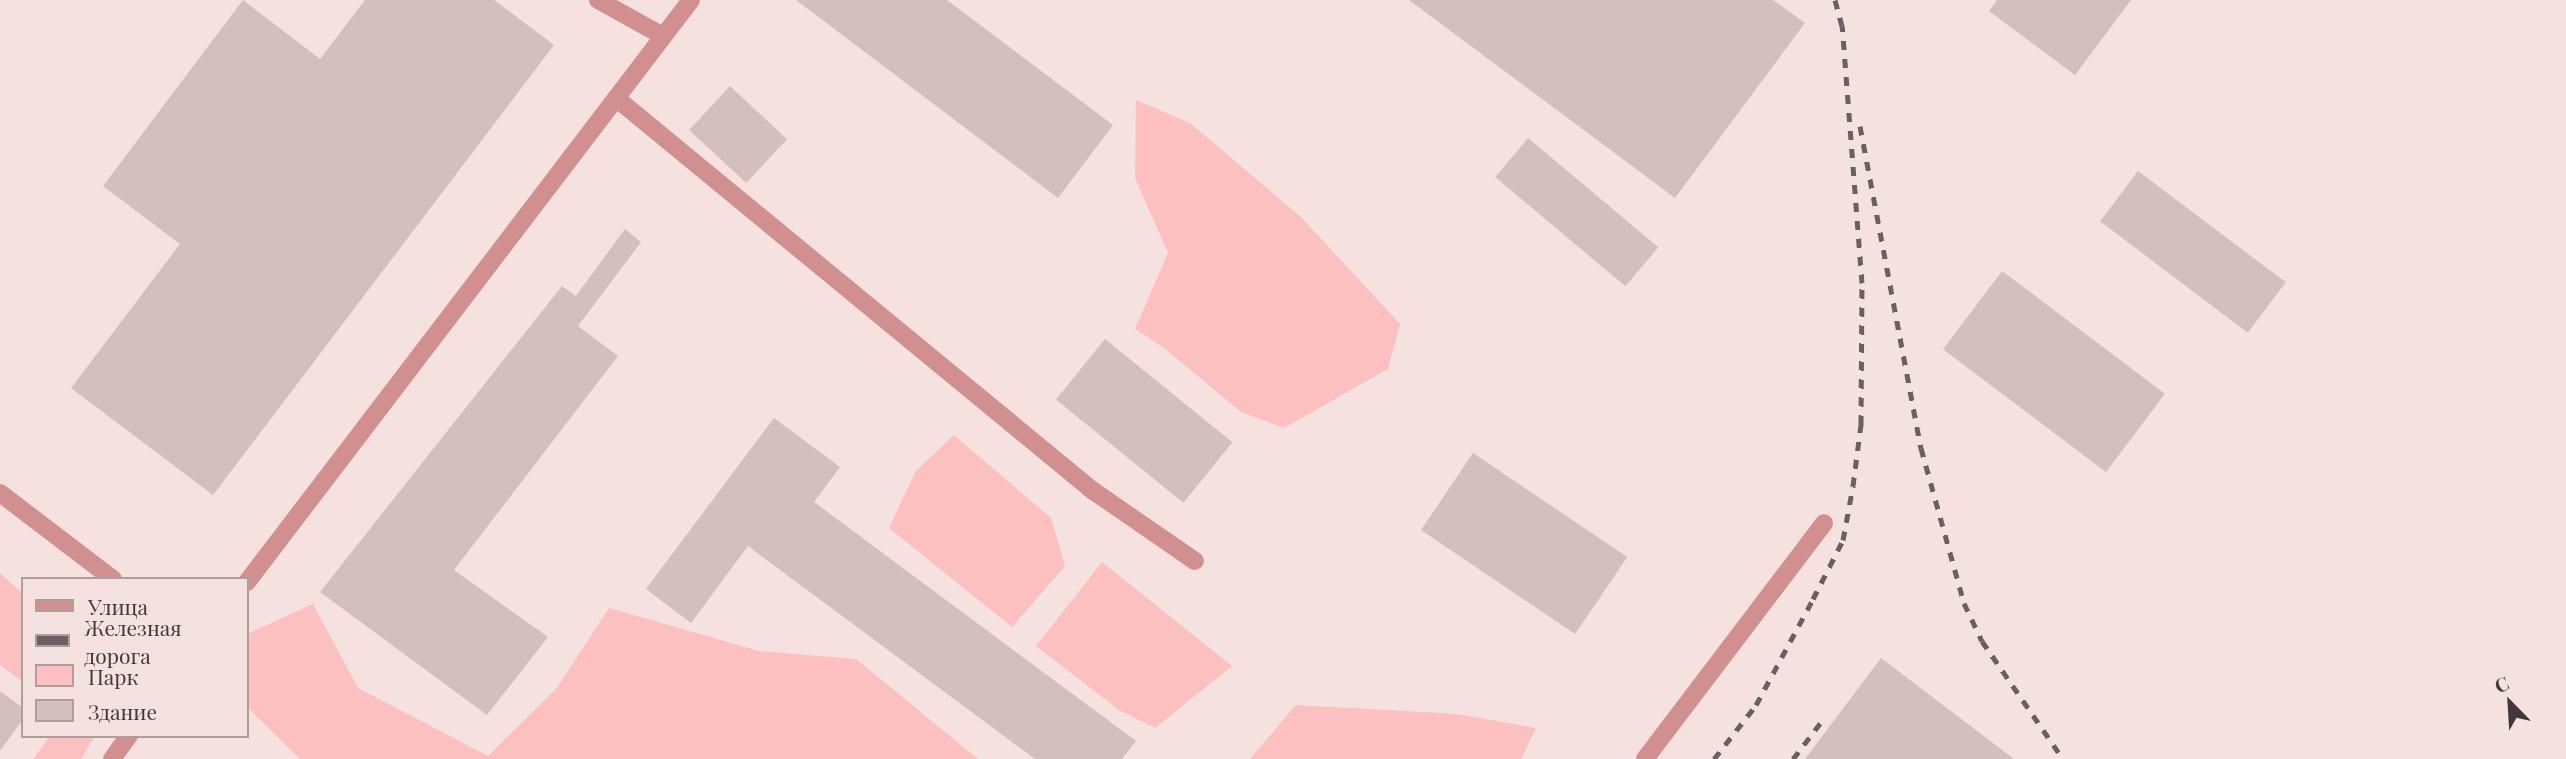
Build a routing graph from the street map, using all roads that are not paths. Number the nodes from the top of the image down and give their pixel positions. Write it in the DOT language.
graph roads {
  1 [pos="598,0"];
  2 [pos="691,0"];
  3 [pos="663,36"];
  4 [pos="616,98"];
  5 [pos="0,493"];
  6 [pos="1824,523"];
  7 [pos="1195,561"];
  8 [pos="110,577"];
  9 [pos="248,581"];
  10 [pos="128,738"];
  11 [pos="112,759"];
  12 [pos="1646,759"];
  1 -- 3 [label="street"];
  2 -- 3 [label="street"];
  3 -- 4 [label="street"];
  4 -- 7 [label="street"];
  4 -- 9 [label="street"];
  5 -- 8 [label="street"];
  6 -- 12 [label="street"];
  10 -- 11 [label="street"];
}
